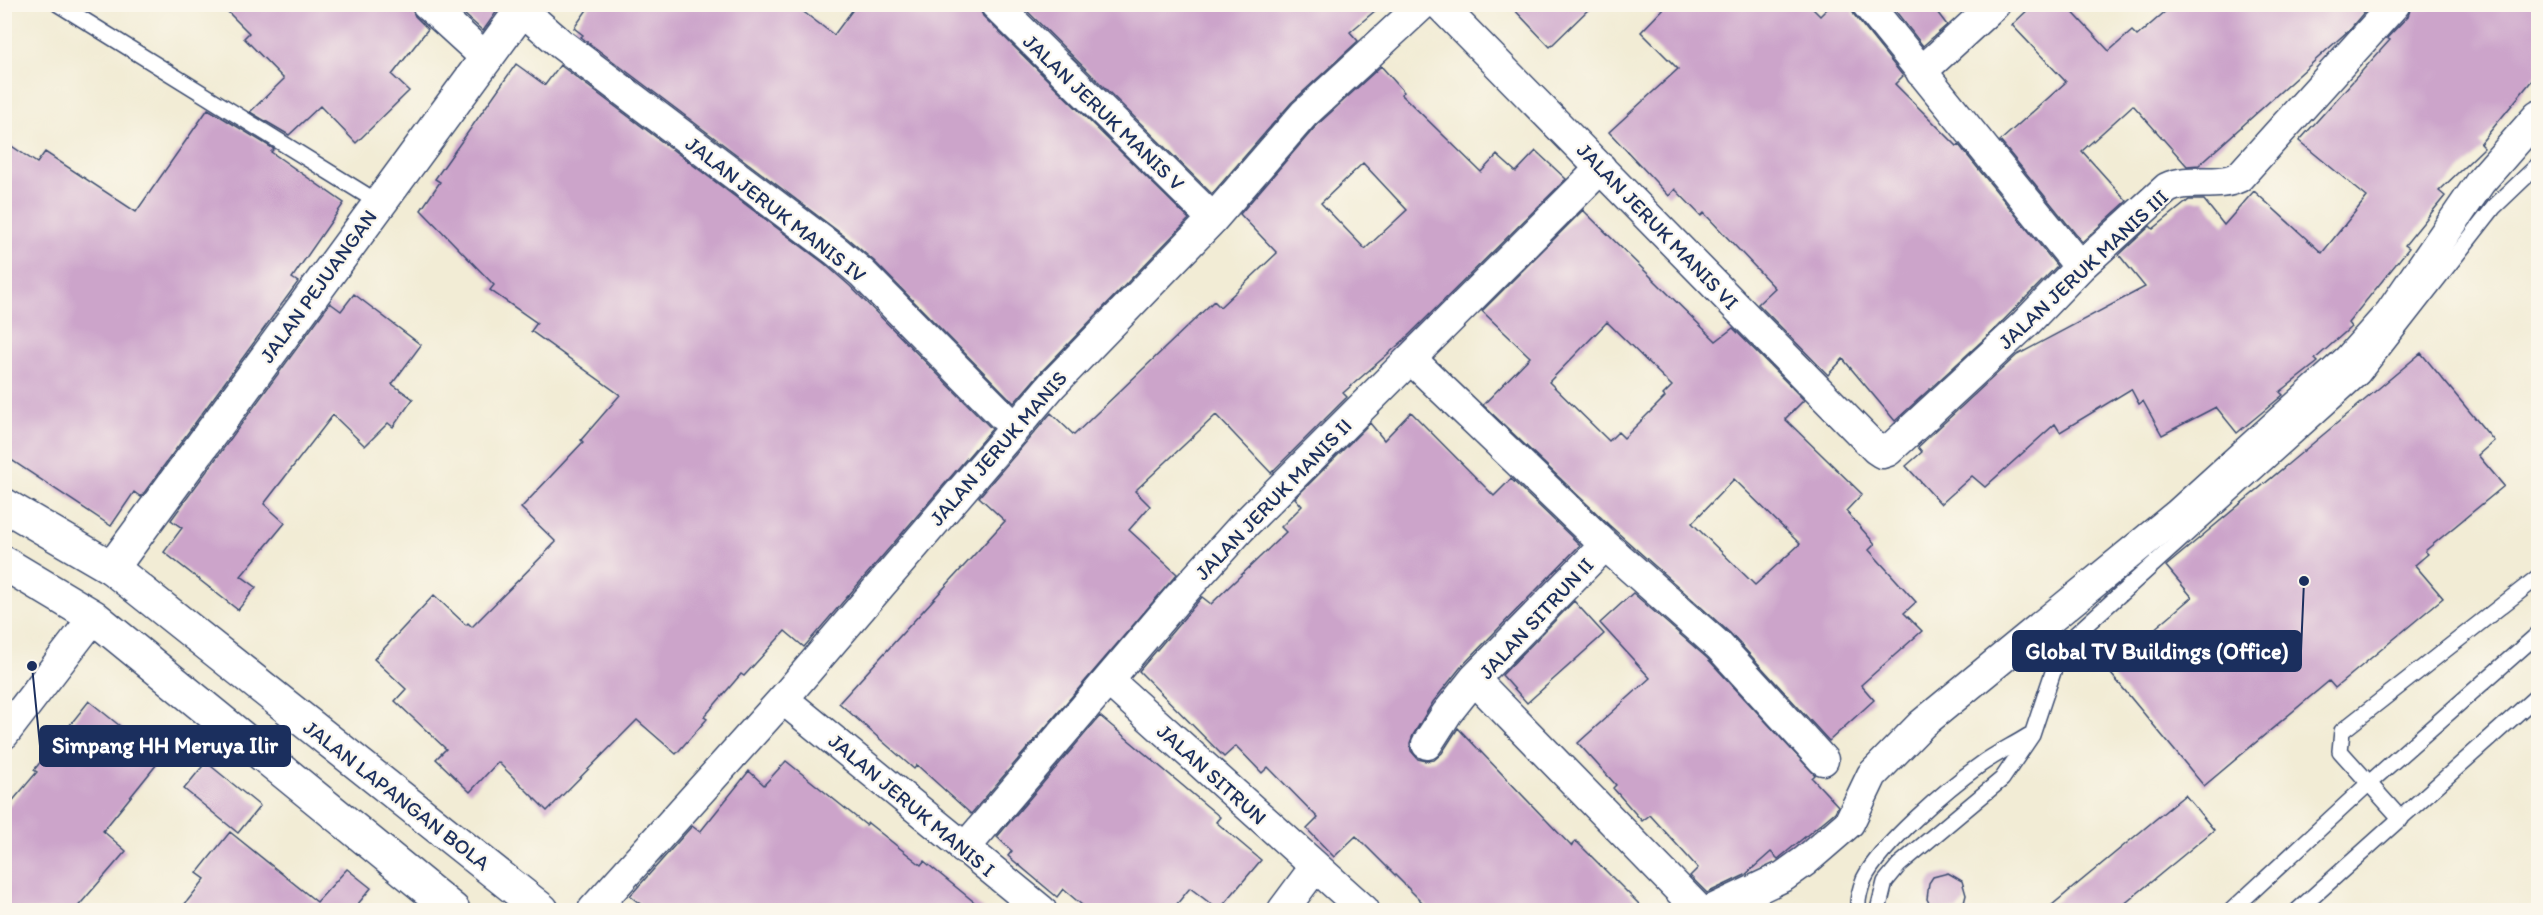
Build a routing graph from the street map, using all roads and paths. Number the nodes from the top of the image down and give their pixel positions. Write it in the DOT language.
graph roads {
  1 [pos="58,4"];
  2 [pos="427,4"];
  3 [pos="995,4"];
  4 [pos="1423,4"];
  5 [pos="1439,4"];
  6 [pos="1867,4"];
  7 [pos="1995,4"];
  8 [pos="2395,4"];
  9 [pos="524,7"];
  10 [pos="486,58"];
  11 [pos="1921,72"];
  12 [pos="2538,116"];
  13 [pos="2538,165"];
  14 [pos="1601,168"];
  15 [pos="379,203"];
  16 [pos="1213,219"];
  17 [pos="2080,267"];
  18 [pos="1411,359"];
  19 [pos="1014,427"];
  20 [pos="1876,449"];
  21 [pos="4,505"];
  22 [pos="1605,545"];
  23 [pos="4,563"];
  24 [pos="111,568"];
  25 [pos="2538,577"];
  26 [pos="94,616"];
  27 [pos="2538,634"];
  28 [pos="1108,680"];
  29 [pos="1474,680"];
  30 [pos="2538,695"];
  31 [pos="783,699"];
  32 [pos="4,734"];
  33 [pos="2032,735"];
  34 [pos="1427,744"];
  35 [pos="1823,760"];
  36 [pos="2368,784"];
  37 [pos="2401,819"];
  38 [pos="964,849"];
  39 [pos="1315,867"];
  40 [pos="453,910"];
  41 [pos="542,910"];
  42 [pos="593,910"];
  43 [pos="1041,910"];
  44 [pos="1283,910"];
  45 [pos="1364,910"];
  46 [pos="1697,910"];
  47 [pos="1712,910"];
  48 [pos="1858,910"];
  49 [pos="1878,910"];
  50 [pos="2232,910"];
  51 [pos="2298,910"];
  1 -- 15 [label="lane"];
  2 -- 10 [label="street"];
  3 -- 16 [label="street, JALAN JERUK MANIS V"];
  4 -- 16 [label="street, JALAN JERUK MANIS"];
  5 -- 14 [label="street, JALAN JERUK MANIS VI"];
  6 -- 11 [label="street"];
  7 -- 11 [label="street"];
  8 -- 17 [label="street, JALAN JERUK MANIS III"];
  9 -- 10 [label="main road, JALAN PEJUANGAN"];
  9 -- 19 [label="street, JALAN JERUK MANIS IV"];
  10 -- 15 [label="main road, JALAN PEJUANGAN"];
  11 -- 17 [label="street"];
  12 -- 47 [label="street"];
  13 -- 33 [label="lane"];
  14 -- 18 [label="street, JALAN JERUK MANIS II"];
  14 -- 20 [label="street, JALAN JERUK MANIS VI"];
  15 -- 24 [label="main road, JALAN PEJUANGAN"];
  16 -- 19 [label="street, JALAN JERUK MANIS"];
  17 -- 20 [label="street, JALAN JERUK MANIS III"];
  18 -- 22 [label="street, JALAN SITRUN II"];
  18 -- 28 [label="street, JALAN JERUK MANIS II"];
  19 -- 31 [label="street, JALAN JERUK MANIS"];
  21 -- 24 [label="main road, JALAN LAPANGAN BOLA"];
  22 -- 29 [label="street, JALAN SITRUN II"];
  22 -- 35 [label="street"];
  23 -- 26 [label="main road"];
  24 -- 41 [label="main road, JALAN LAPANGAN BOLA"];
  25 -- 36 [label="lane"];
  26 -- 32 [label="street"];
  26 -- 40 [label="main road"];
  27 -- 36 [label="lane"];
  28 -- 38 [label="street, JALAN JERUK MANIS II"];
  28 -- 39 [label="street, JALAN SITRUN"];
  29 -- 34 [label="street"];
  29 -- 46 [label="street, JALAN SITRUN II"];
  30 -- 37 [label="lane"];
  31 -- 38 [label="street, JALAN JERUK MANIS I"];
  31 -- 42 [label="street, JALAN JERUK MANIS"];
  33 -- 48 [label="lane"];
  33 -- 49 [label="lane"];
  36 -- 37 [label="lane"];
  36 -- 50 [label="lane"];
  37 -- 51 [label="lane"];
  38 -- 43 [label="street, JALAN JERUK MANIS I"];
  39 -- 44 [label="street"];
  39 -- 45 [label="street, JALAN SITRUN"];
}
